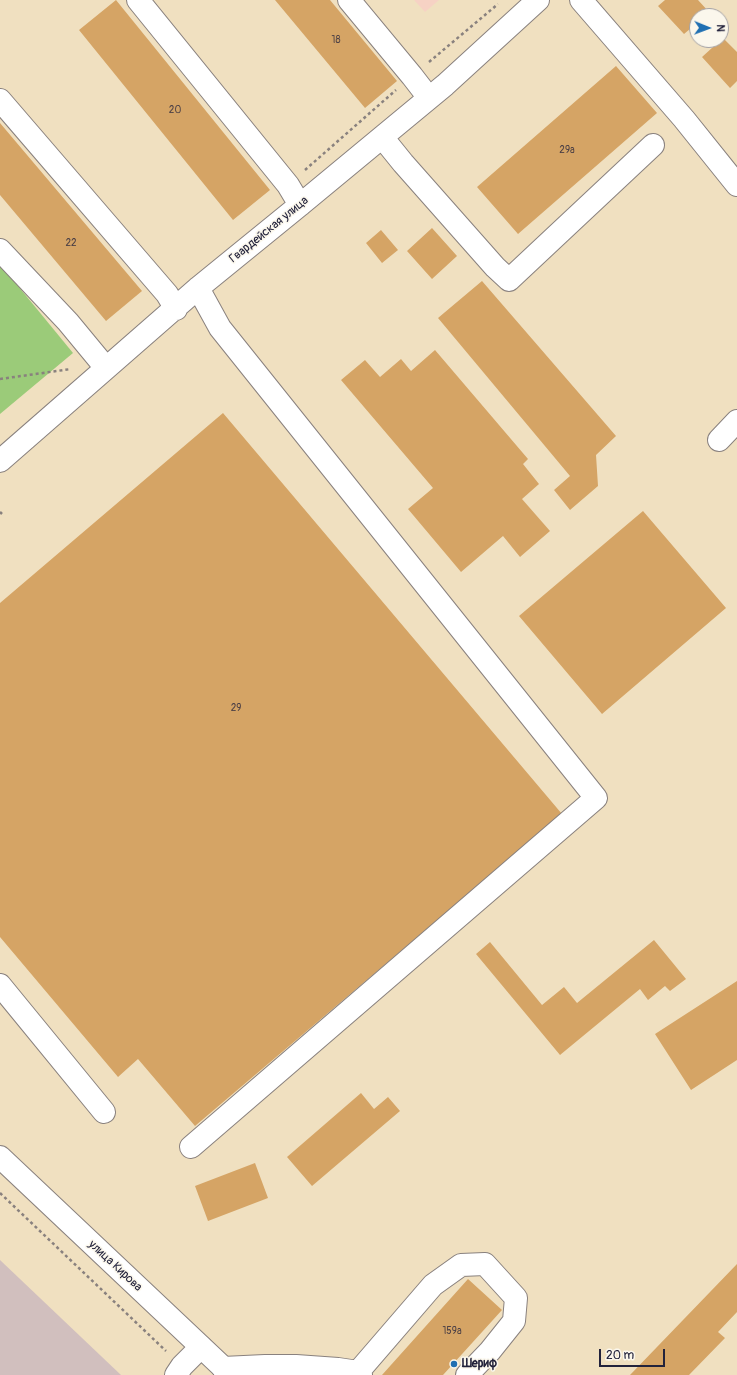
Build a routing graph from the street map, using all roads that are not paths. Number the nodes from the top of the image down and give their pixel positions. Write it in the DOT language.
graph roads {
  1 [pos="138,0"];
  2 [pos="349,0"];
  3 [pos="538,0"];
  4 [pos="580,0"];
  5 [pos="429,98"];
  6 [pos="0,100"];
  7 [pos="382,137"];
  8 [pos="653,145"];
  9 [pos="737,185"];
  10 [pos="300,205"];
  11 [pos="0,250"];
  12 [pos="198,288"];
  13 [pos="176,309"];
  14 [pos="106,368"];
  15 [pos="737,421"];
  16 [pos="719,440"];
  17 [pos="0,461"];
  18 [pos="0,985"];
  19 [pos="104,1112"];
  20 [pos="191,1147"];
  21 [pos="0,1157"];
  22 [pos="201,1347"];
  23 [pos="179,1371"];
  24 [pos="227,1372"];
  25 [pos="360,1373"];
  26 [pos="467,1375"];
  1 -- 10 [label="street"];
  2 -- 5 [label="street"];
  3 -- 5 [label="street, Гвардейская улица"];
  4 -- 9 [label="street"];
  5 -- 7 [label="street, Гвардейская улица"];
  6 -- 13 [label="street"];
  7 -- 8 [label="street"];
  7 -- 10 [label="street, Гвардейская улица"];
  10 -- 12 [label="street, Гвардейская улица"];
  11 -- 14 [label="street"];
  12 -- 13 [label="street, Гвардейская улица"];
  12 -- 20 [label="street"];
  13 -- 14 [label="street, Гвардейская улица"];
  14 -- 17 [label="street, Гвардейская улица"];
  15 -- 16 [label="street"];
  18 -- 19 [label="street"];
  21 -- 22 [label="street, улица Кирова"];
  22 -- 23 [label="street"];
  22 -- 24 [label="street, улица Кирова"];
  24 -- 25 [label="street"];
  25 -- 26 [label="street"];
}
